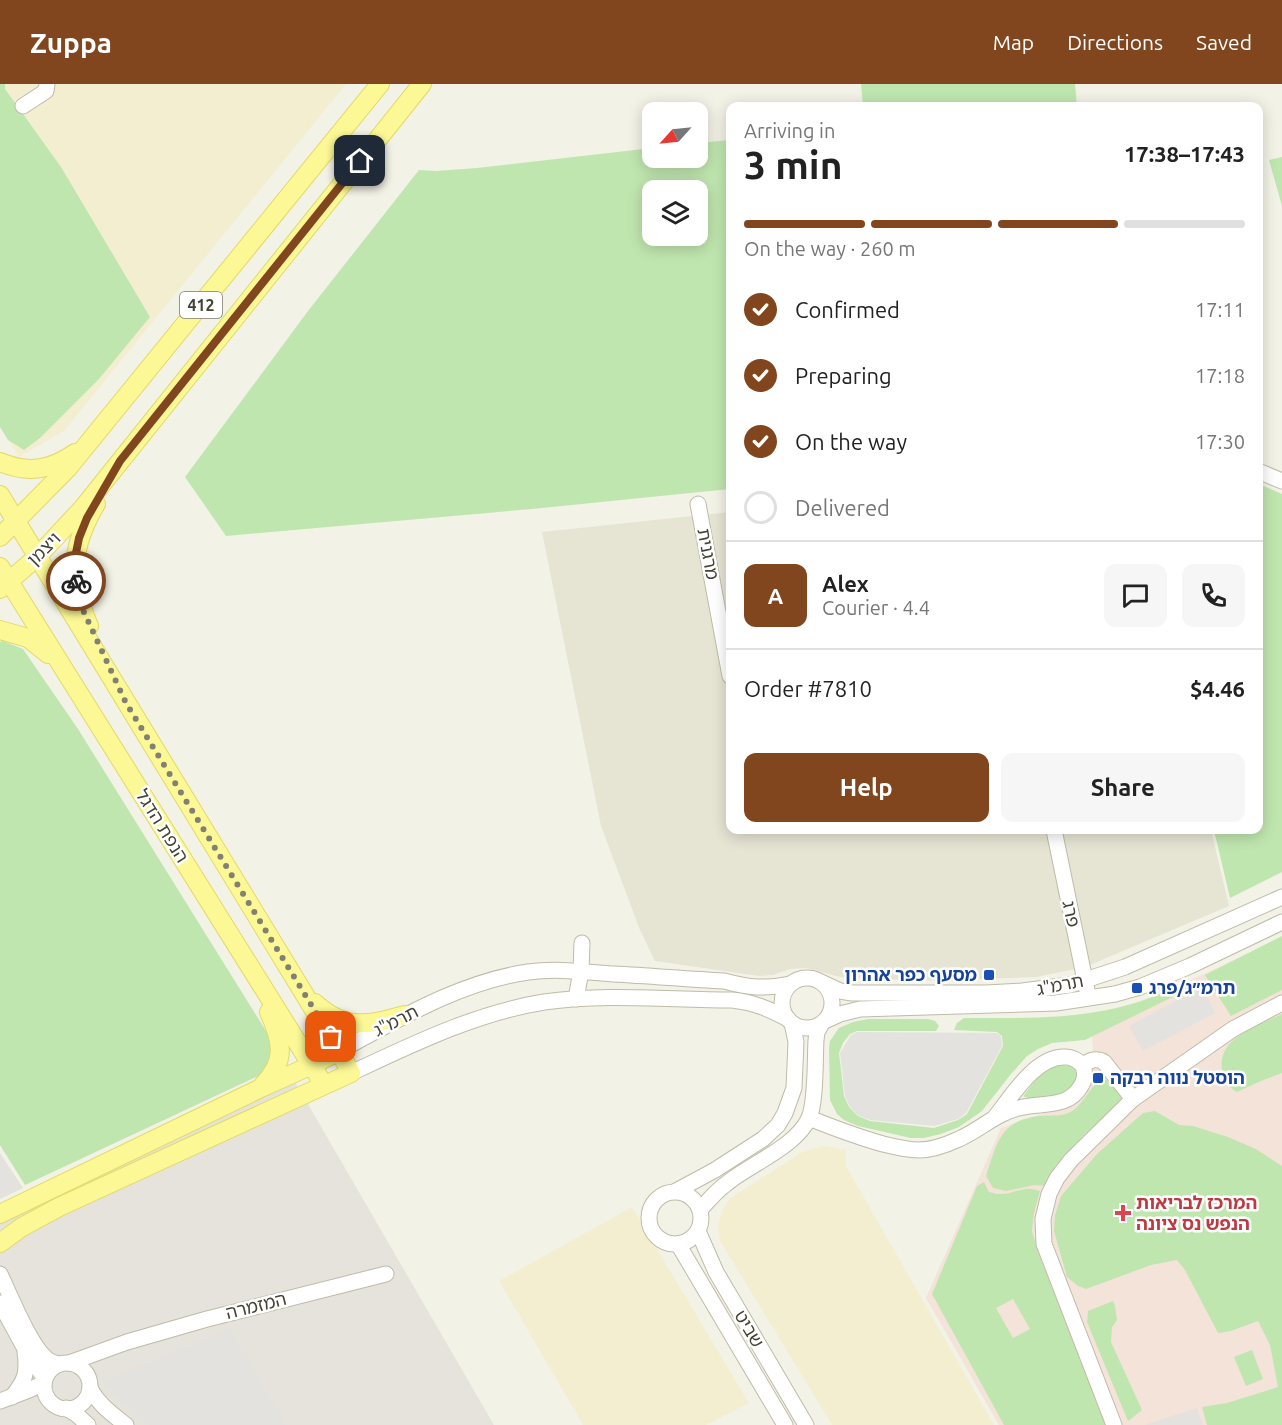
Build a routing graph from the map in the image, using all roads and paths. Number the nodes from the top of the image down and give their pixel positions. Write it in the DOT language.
graph roads {
  1 [pos="47,84"];
  2 [pos="380,84"];
  3 [pos="422,84"];
  4 [pos="23,106"];
  5 [pos="89,443"];
  6 [pos="120,461"];
  7 [pos="0,462"];
  8 [pos="1263,473"];
  9 [pos="1282,481"];
  10 [pos="0,495"];
  11 [pos="698,504"];
  12 [pos="16,522"];
  13 [pos="0,537"];
  14 [pos="37,557"];
  15 [pos="3,579"];
  16 [pos="0,630"];
  17 [pos="726,654"];
  18 [pos="61,666"];
  19 [pos="126,703"];
  20 [pos="1055,834"];
  21 [pos="1282,897"];
  22 [pos="1282,922"];
  23 [pos="582,943"];
  24 [pos="245,959"];
  25 [pos="581,971"];
  26 [pos="1085,981"];
  27 [pos="823,983"];
  28 [pos="790,984"];
  29 [pos="302,991"];
  30 [pos="576,999"];
  31 [pos="1089,999"];
  32 [pos="1282,1003"];
  33 [pos="405,1016"];
  34 [pos="790,1021"];
  35 [pos="824,1022"];
  36 [pos="339,1051"];
  37 [pos="312,1065"];
  38 [pos="1083,1065"];
  39 [pos="351,1073"];
  40 [pos="324,1085"];
  41 [pos="261,1088"];
  42 [pos="1133,1099"];
  43 [pos="995,1117"];
  44 [pos="809,1119"];
  45 [pos="676,1191"];
  46 [pos="700,1210"];
  47 [pos="0,1214"];
  48 [pos="698,1231"];
  49 [pos="0,1244"];
  50 [pos="678,1244"];
  51 [pos="387,1274"];
  52 [pos="0,1275"];
  53 [pos="0,1303"];
  54 [pos="127,1342"];
  55 [pos="25,1349"];
  56 [pos="64,1363"];
  57 [pos="45,1381"];
  58 [pos="89,1385"];
  59 [pos="6,1399"];
  60 [pos="66,1408"];
  61 [pos="88,1425"];
  62 [pos="126,1425"];
  63 [pos="785,1425"];
  64 [pos="806,1425"];
  65 [pos="1114,1425"];
  1 -- 4 [label="street"];
  2 -- 5 [label="main road, 412"];
  3 -- 6 [label="main road, ויצמן / 412"];
  5 -- 7 [label="main road"];
  5 -- 12 [label="main road, 412"];
  6 -- 14 [label="main road, ויצמן / 412"];
  6 -- 19 [label="main road"];
  8 -- 9 [label="street"];
  10 -- 12 [label="main road, הנפת הדגל"];
  11 -- 17 [label="street, מרגנית"];
  12 -- 13 [label="main road, 412"];
  12 -- 14 [label="main road, הנפת הדגל"];
  14 -- 15 [label="main road, ויצמן / 412"];
  14 -- 19 [label="main road, הנפת הדגל"];
  15 -- 18 [label="main road, הנפת הדגל"];
  16 -- 18 [label="main road"];
  18 -- 24 [label="main road, הנפת הדגל"];
  19 -- 29 [label="main road, הנפת הדגל"];
  20 -- 26 [label="street, פרג"];
  21 -- 26 [label="street, תרמ\"ג"];
  22 -- 31 [label="street, תרמ\"ג"];
  23 -- 25 [label="street"];
  24 -- 37 [label="main road, הנפת הדגל"];
  24 -- 41 [label="main road"];
  25 -- 28 [label="street, תרמ\"ג"];
  25 -- 30 [label="street"];
  25 -- 33 [label="street, תרמ\"ג"];
  26 -- 27 [label="street, תרמ\"ג"];
  26 -- 31 [label="street, פרג"];
  27 -- 28 [label="street"];
  27 -- 35 [label="street"];
  28 -- 34 [label="street"];
  29 -- 33 [label="main road"];
  29 -- 36 [label="main road, הנפת הדגל"];
  30 -- 34 [label="street, תרמ\"ג"];
  30 -- 39 [label="street, תרמ\"ג"];
  31 -- 35 [label="street, תרמ\"ג"];
  32 -- 42 [label="street"];
  33 -- 36 [label="street, תרמ\"ג"];
  34 -- 35 [label="street"];
  34 -- 45 [label="street"];
  35 -- 44 [label="street"];
  36 -- 37 [label="main road, תרמ\"ג"];
  36 -- 39 [label="main road, הנפת הדגל"];
  37 -- 40 [label="main road, הנפת הדגל"];
  37 -- 41 [label="main road, תרמ\"ג"];
  38 -- 42 [label="street"];
  38 -- 43 [label="street"];
  38 -- 43 [label="street"];
  39 -- 40 [label="main road, תרמ\"ג"];
  40 -- 49 [label="main road, תרמ\"ג"];
  41 -- 47 [label="main road, תרמ\"ג"];
  42 -- 65 [label="street"];
  43 -- 44 [label="street"];
  44 -- 46 [label="street"];
  45 -- 46 [label="street"];
  45 -- 50 [label="street"];
  46 -- 48 [label="street"];
  48 -- 50 [label="street"];
  48 -- 64 [label="street, שביט"];
  50 -- 63 [label="street, שביט"];
  51 -- 54 [label="street, המזמרה"];
  52 -- 56 [label="street"];
  53 -- 55 [label="street"];
  54 -- 56 [label="street, המזמרה"];
  54 -- 58 [label="street, המזמרה"];
  55 -- 57 [label="street"];
  55 -- 59 [label="street"];
  56 -- 57 [label="street"];
  56 -- 58 [label="street"];
  57 -- 59 [label="street"];
  57 -- 60 [label="street"];
  58 -- 60 [label="street"];
  58 -- 62 [label="street"];
  60 -- 61 [label="street"];
}
